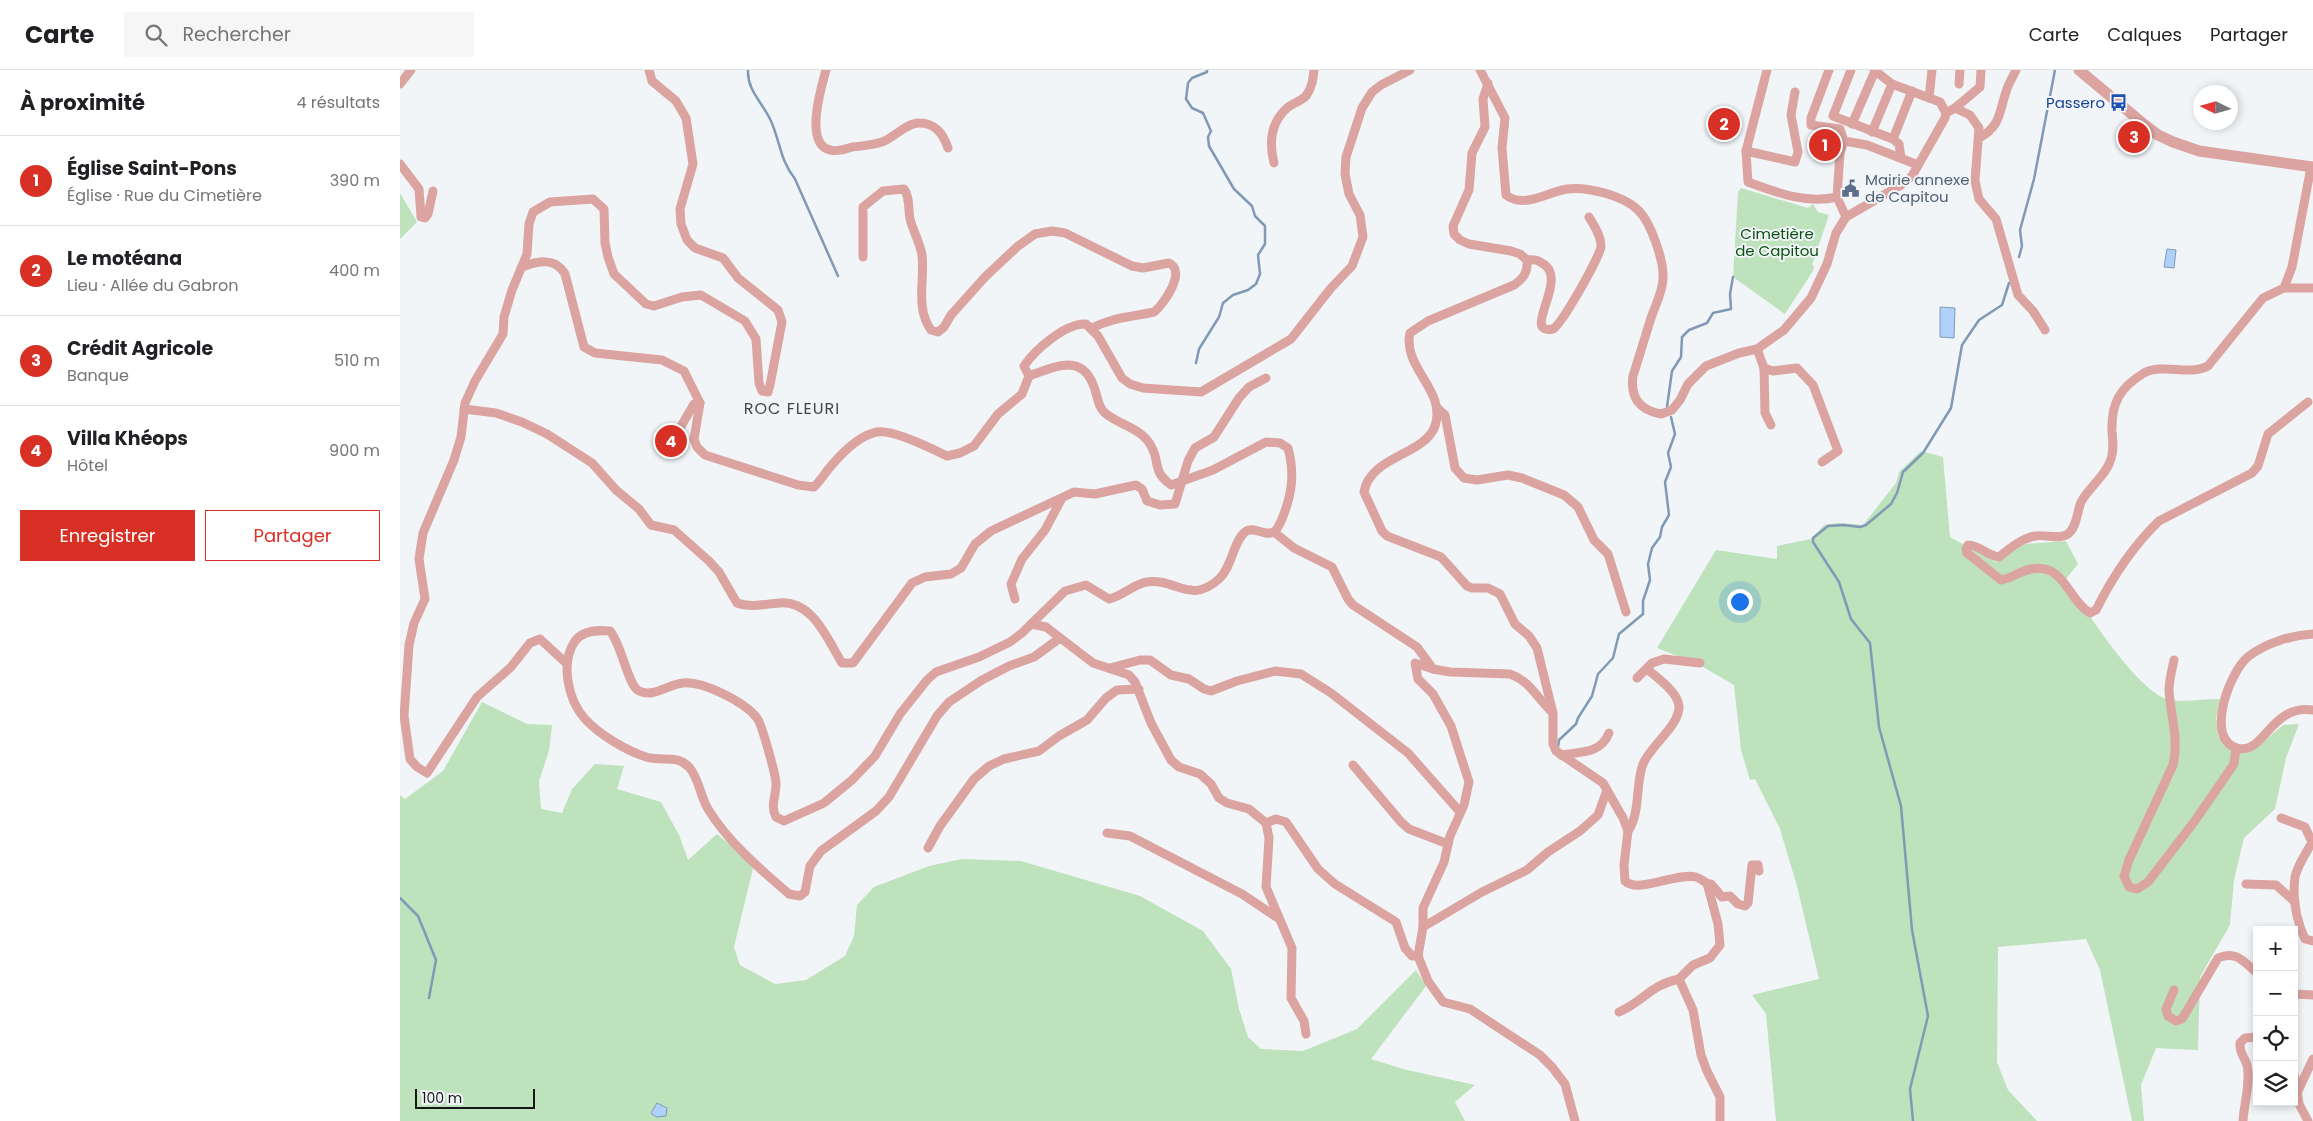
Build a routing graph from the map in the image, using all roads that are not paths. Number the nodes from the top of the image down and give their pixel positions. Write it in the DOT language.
graph roads {
  1 [pos="411,70"];
  2 [pos="650,70"];
  3 [pos="826,70"];
  4 [pos="1314,70"];
  5 [pos="1410,70"];
  6 [pos="1480,70"];
  7 [pos="1767,70"];
  8 [pos="1829,70"];
  9 [pos="1851,70"];
  10 [pos="1874,70"];
  11 [pos="1932,70"];
  12 [pos="1960,70"];
  13 [pos="1981,70"];
  14 [pos="2016,70"];
  15 [pos="2079,70"];
  16 [pos="1488,83"];
  17 [pos="400,84"];
  18 [pos="1892,84"];
  19 [pos="1959,84"];
  20 [pos="1795,92"];
  21 [pos="1912,92"];
  22 [pos="1929,98"];
  23 [pos="1950,111"];
  24 [pos="1852,124"];
  25 [pos="1872,132"];
  26 [pos="1979,138"];
  27 [pos="1893,139"];
  28 [pos="1844,141"];
  29 [pos="948,148"];
  30 [pos="1746,151"];
  31 [pos="1901,158"];
  32 [pos="1274,163"];
  33 [pos="400,164"];
  34 [pos="1918,165"];
  35 [pos="2312,167"];
  36 [pos="433,191"];
  37 [pos="1837,197"];
  38 [pos="1589,217"];
  39 [pos="1846,217"];
  40 [pos="863,257"];
  41 [pos="1527,260"];
  42 [pos="522,267"];
  43 [pos="2284,288"];
  44 [pos="2313,288"];
  45 [pos="1092,328"];
  46 [pos="2045,330"];
  47 [pos="1757,349"];
  48 [pos="1764,368"];
  49 [pos="1029,376"];
  50 [pos="1266,378"];
  51 [pos="2308,402"];
  52 [pos="700,404"];
  53 [pos="1437,408"];
  54 [pos="464,409"];
  55 [pos="1771,425"];
  56 [pos="680,428"];
  57 [pos="1822,462"];
  58 [pos="1182,482"];
  59 [pos="1062,498"];
  60 [pos="1274,532"];
  61 [pos="1015,599"];
  62 [pos="1626,612"];
  63 [pos="1032,624"];
  64 [pos="2313,634"];
  65 [pos="1060,638"];
  66 [pos="2174,660"];
  67 [pos="566,663"];
  68 [pos="1700,663"];
  69 [pos="1109,669"];
  70 [pos="1433,669"];
  71 [pos="1647,669"];
  72 [pos="1637,678"];
  73 [pos="1139,689"];
  74 [pos="2313,710"];
  75 [pos="1552,713"];
  76 [pos="1609,734"];
  77 [pos="2236,748"];
  78 [pos="1561,754"];
  79 [pos="1354,765"];
  80 [pos="1607,790"];
  81 [pos="1460,812"];
  82 [pos="2281,818"];
  83 [pos="1266,823"];
  84 [pos="1628,831"];
  85 [pos="1107,834"];
  86 [pos="1448,844"];
  87 [pos="928,848"];
  88 [pos="1759,871"];
  89 [pos="1706,884"];
  90 [pos="2246,884"];
  91 [pos="2295,902"];
  92 [pos="1279,918"];
  93 [pos="1423,927"];
  94 [pos="2313,941"];
  95 [pos="1418,956"];
  96 [pos="2255,971"];
  97 [pos="1679,979"];
  98 [pos="2174,990"];
  99 [pos="2298,994"];
  100 [pos="2313,996"];
  101 [pos="1619,1012"];
  102 [pos="1306,1034"];
  103 [pos="2253,1037"];
  104 [pos="2313,1059"];
  105 [pos="2298,1092"];
  106 [pos="2298,1099"];
  107 [pos="1576,1121"];
  108 [pos="1720,1121"];
  109 [pos="2243,1121"];
  110 [pos="2308,1121"];
  1 -- 17 [label="street"];
  2 -- 42 [label="street"];
  3 -- 29 [label="street"];
  4 -- 32 [label="street"];
  5 -- 45 [label="street"];
  6 -- 16 [label="street"];
  7 -- 30 [label="street"];
  8 -- 28 [label="street"];
  9 -- 24 [label="street"];
  10 -- 18 [label="street"];
  10 -- 24 [label="street"];
  11 -- 22 [label="street"];
  12 -- 19 [label="street"];
  13 -- 23 [label="street"];
  14 -- 26 [label="street"];
  15 -- 35 [label="street"];
  16 -- 41 [label="street"];
  16 -- 47 [label="street"];
  18 -- 21 [label="street"];
  18 -- 25 [label="street"];
  20 -- 30 [label="street"];
  21 -- 22 [label="street"];
  21 -- 27 [label="street"];
  22 -- 23 [label="street"];
  23 -- 26 [label="street"];
  23 -- 34 [label="street"];
  24 -- 25 [label="street"];
  25 -- 27 [label="street"];
  26 -- 46 [label="street"];
  27 -- 31 [label="street"];
  28 -- 31 [label="street"];
  28 -- 37 [label="street"];
  30 -- 37 [label="street"];
  31 -- 34 [label="street"];
  33 -- 36 [label="street"];
  34 -- 39 [label="street"];
  35 -- 43 [label="street"];
  37 -- 39 [label="street"];
  38 -- 41 [label="street"];
  39 -- 47 [label="street"];
  40 -- 45 [label="street"];
  41 -- 53 [label="street"];
  42 -- 52 [label="street"];
  42 -- 54 [label="street"];
  43 -- 44 [label="street"];
  43 -- 51 [label="street"];
  45 -- 49 [label="street"];
  47 -- 48 [label="street"];
  48 -- 55 [label="street"];
  48 -- 57 [label="street"];
  49 -- 52 [label="street"];
  49 -- 58 [label="street"];
  50 -- 58 [label="street"];
  52 -- 56 [label="street"];
  53 -- 62 [label="street"];
  53 -- 75 [label="street"];
  54 -- 59 [label="street"];
  54 -- 67 [label="street"];
  58 -- 59 [label="street"];
  58 -- 60 [label="street"];
  59 -- 61 [label="street"];
  60 -- 63 [label="street"];
  60 -- 70 [label="street"];
  63 -- 65 [label="street"];
  63 -- 67 [label="street"];
  64 -- 77 [label="street"];
  65 -- 67 [label="street"];
  65 -- 69 [label="street"];
  66 -- 77 [label="street"];
  68 -- 71 [label="street"];
  69 -- 73 [label="street"];
  69 -- 81 [label="street"];
  70 -- 75 [label="street"];
  70 -- 81 [label="street"];
  71 -- 72 [label="street"];
  71 -- 84 [label="street"];
  73 -- 83 [label="street"];
  73 -- 87 [label="street"];
  74 -- 77 [label="street"];
  75 -- 78 [label="street"];
  76 -- 78 [label="street"];
  78 -- 80 [label="street"];
  79 -- 86 [label="street"];
  80 -- 84 [label="street"];
  80 -- 93 [label="street"];
  81 -- 86 [label="street"];
  82 -- 91 [label="street"];
  83 -- 92 [label="street"];
  83 -- 95 [label="street"];
  84 -- 89 [label="street"];
  85 -- 92 [label="street"];
  86 -- 93 [label="street"];
  88 -- 89 [label="street"];
  89 -- 97 [label="street"];
  90 -- 91 [label="street"];
  91 -- 94 [label="street"];
  92 -- 102 [label="street"];
  93 -- 95 [label="street"];
  95 -- 107 [label="street"];
  96 -- 98 [label="street"];
  97 -- 101 [label="street"];
  97 -- 108 [label="street"];
  99 -- 100 [label="street"];
  103 -- 109 [label="street"];
  104 -- 105 [label="street"];
  106 -- 110 [label="street"];
}
